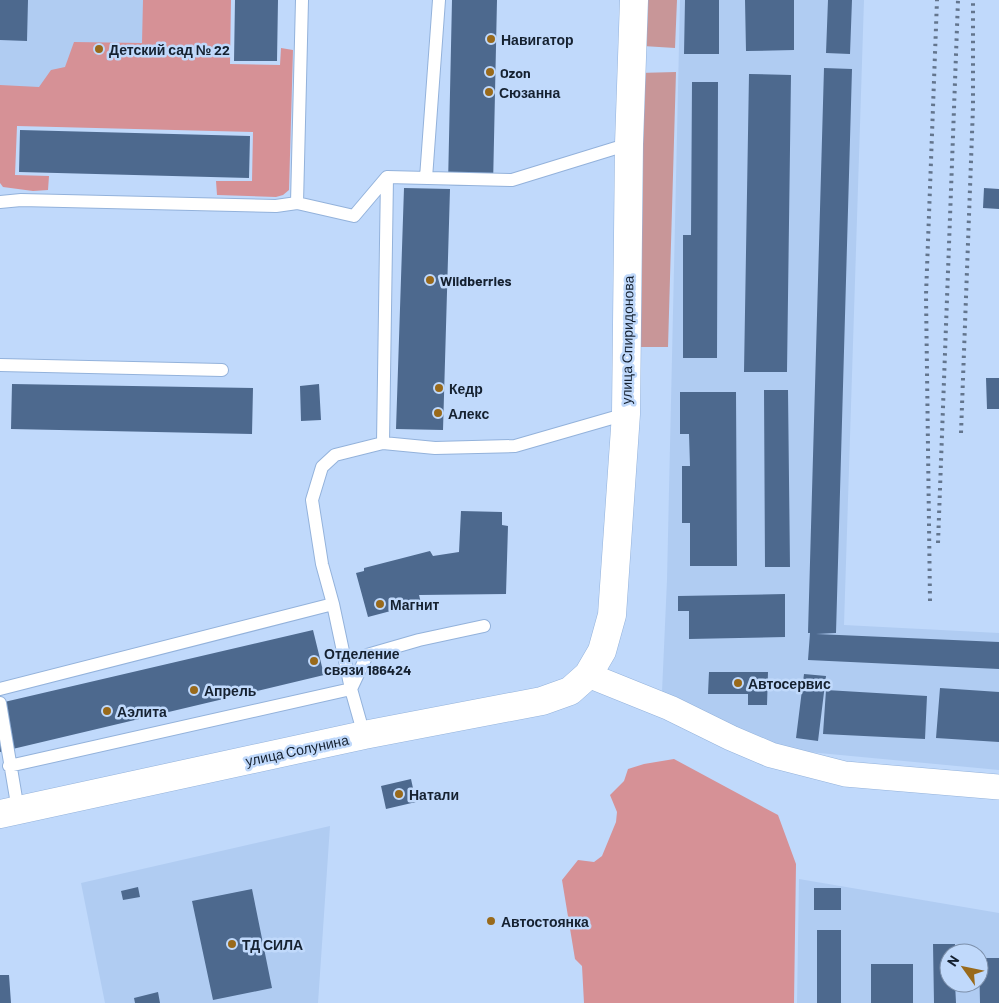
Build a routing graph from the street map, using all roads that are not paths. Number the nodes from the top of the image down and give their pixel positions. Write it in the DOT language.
graph roads {
  1 [pos="302,0"];
  2 [pos="439,0"];
  3 [pos="634,0"];
  4 [pos="628,144"];
  5 [pos="387,177"];
  6 [pos="426,178"];
  7 [pos="0,202"];
  8 [pos="297,204"];
  9 [pos="0,365"];
  10 [pos="222,370"];
  11 [pos="626,414"];
  12 [pos="383,443"];
  13 [pos="333,604"];
  14 [pos="484,626"];
  15 [pos="588,675"];
  16 [pos="0,689"];
  17 [pos="351,689"];
  18 [pos="0,703"];
  19 [pos="364,735"];
  20 [pos="9,766"];
  21 [pos="999,786"];
  22 [pos="9,812"];
  1 -- 8 [label="lane"];
  2 -- 6 [label="lane"];
  3 -- 4 [label="street, улица Спиридонова"];
  4 -- 6 [label="lane"];
  4 -- 11 [label="street, улица Спиридонова"];
  5 -- 6 [label="lane"];
  5 -- 8 [label="lane"];
  5 -- 12 [label="lane"];
  7 -- 8 [label="lane"];
  9 -- 10 [label="lane"];
  11 -- 12 [label="lane"];
  11 -- 15 [label="street, улица Спиридонова"];
  12 -- 13 [label="lane"];
  13 -- 16 [label="lane"];
  13 -- 17 [label="lane"];
  14 -- 17 [label="lane"];
  15 -- 19 [label="street, улица Солунина"];
  15 -- 21 [label="street"];
  17 -- 19 [label="lane"];
  17 -- 20 [label="lane"];
  18 -- 20 [label="lane"];
  19 -- 22 [label="street, улица Солунина"];
  20 -- 22 [label="lane"];
}
